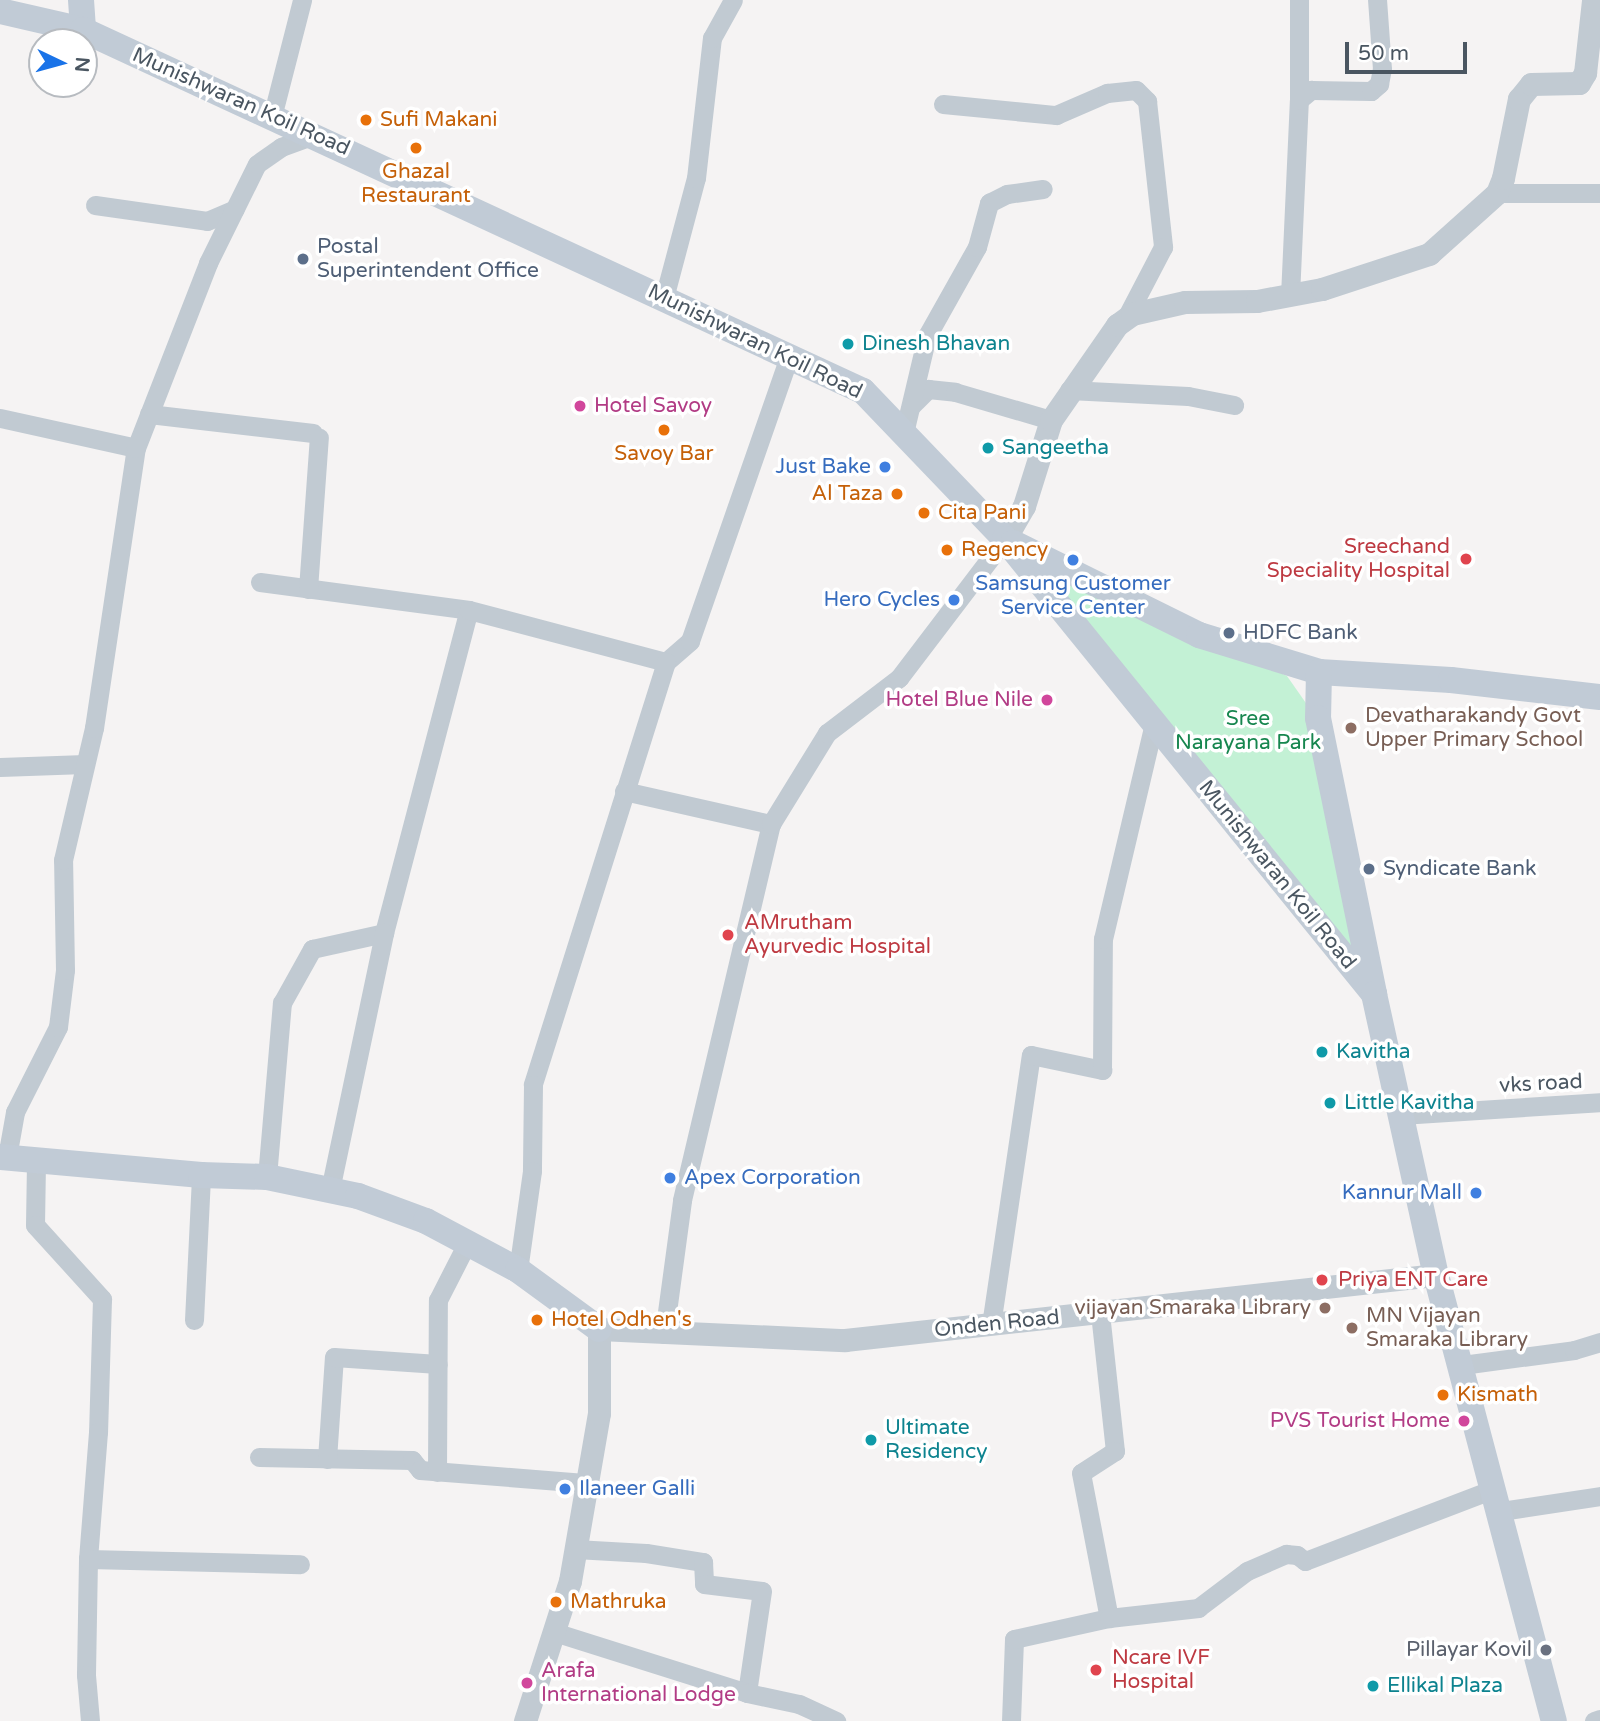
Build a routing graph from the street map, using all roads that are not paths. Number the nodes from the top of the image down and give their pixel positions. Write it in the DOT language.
graph roads {
  1 [pos="81,0"];
  2 [pos="302,0"];
  3 [pos="733,0"];
  4 [pos="1299,0"];
  5 [pos="1377,0"];
  6 [pos="1594,0"];
  7 [pos="0,11"];
  8 [pos="74,28"];
  9 [pos="83,28"];
  10 [pos="98,37"];
  11 [pos="1299,100"];
  12 [pos="943,104"];
  13 [pos="272,117"];
  14 [pos="314,135"];
  15 [pos="1043,189"];
  16 [pos="1497,193"];
  17 [pos="1600,193"];
  18 [pos="94,205"];
  19 [pos="235,209"];
  20 [pos="1290,296"];
  21 [pos="664,298"];
  22 [pos="1126,318"];
  23 [pos="789,356"];
  24 [pos="1069,390"];
  25 [pos="1234,405"];
  26 [pos="912,406"];
  27 [pos="149,414"];
  28 [pos="0,418"];
  29 [pos="1051,420"];
  30 [pos="904,433"];
  31 [pos="136,449"];
  32 [pos="1005,539"];
  33 [pos="260,582"];
  34 [pos="308,589"];
  35 [pos="469,610"];
  36 [pos="666,662"];
  37 [pos="1320,672"];
  38 [pos="1600,697"];
  39 [pos="1154,723"];
  40 [pos="85,764"];
  41 [pos="0,767"];
  42 [pos="624,791"];
  43 [pos="771,824"];
  44 [pos="384,933"];
  45 [pos="1374,994"];
  46 [pos="1600,1102"];
  47 [pos="1401,1115"];
  48 [pos="3,1157"];
  49 [pos="36,1162"];
  50 [pos="201,1175"];
  51 [pos="267,1177"];
  52 [pos="330,1190"];
  53 [pos="467,1243"];
  54 [pos="518,1270"];
  55 [pos="1436,1275"];
  56 [pos="1100,1313"];
  57 [pos="194,1320"];
  58 [pos="991,1325"];
  59 [pos="599,1329"];
  60 [pos="664,1334"];
  61 [pos="1600,1342"];
  62 [pos="438,1364"];
  63 [pos="1462,1365"];
  64 [pos="259,1457"];
  65 [pos="327,1459"];
  66 [pos="437,1472"];
  67 [pos="587,1483"];
  68 [pos="1600,1496"];
  69 [pos="1497,1500"];
  70 [pos="576,1549"];
  71 [pos="88,1559"];
  72 [pos="300,1564"];
  73 [pos="1109,1618"];
  74 [pos="554,1632"];
  75 [pos="747,1693"];
  76 [pos="1600,1719"];
  77 [pos="90,1721"];
  78 [pos="525,1721"];
  79 [pos="836,1721"];
  80 [pos="1011,1721"];
  81 [pos="1554,1721"];
  82 [pos="1594,1721"];
  1 -- 9 [label="main road"];
  2 -- 13 [label="street"];
  3 -- 21 [label="street"];
  4 -- 11 [label="street"];
  5 -- 11 [label="street"];
  6 -- 16 [label="street"];
  7 -- 8 [label="main road, Munishwaran Koil Road"];
  10 -- 13 [label="main road, Munishwaran Koil Road"];
  11 -- 20 [label="street"];
  12 -- 22 [label="street"];
  13 -- 14 [label="main road, Munishwaran Koil Road"];
  14 -- 19 [label="street"];
  14 -- 21 [label="main road, Munishwaran Koil Road"];
  15 -- 26 [label="street"];
  16 -- 17 [label="street"];
  16 -- 20 [label="street"];
  18 -- 19 [label="street"];
  19 -- 27 [label="street"];
  20 -- 22 [label="street"];
  21 -- 23 [label="main road, Munishwaran Koil Road"];
  22 -- 24 [label="street"];
  23 -- 30 [label="main road, Munishwaran Koil Road"];
  23 -- 36 [label="street"];
  24 -- 25 [label="street"];
  24 -- 29 [label="street"];
  26 -- 29 [label="street"];
  26 -- 30 [label="street"];
  27 -- 31 [label="street"];
  27 -- 34 [label="street"];
  28 -- 31 [label="street"];
  29 -- 32 [label="street"];
  30 -- 32 [label="main road, Munishwaran Koil Road"];
  31 -- 40 [label="street"];
  32 -- 37 [label="main road"];
  32 -- 39 [label="main road, Munishwaran Koil Road"];
  32 -- 43 [label="street"];
  33 -- 34 [label="street"];
  34 -- 35 [label="street"];
  35 -- 36 [label="street"];
  35 -- 44 [label="street"];
  36 -- 42 [label="street"];
  37 -- 38 [label="main road"];
  37 -- 45 [label="main road"];
  39 -- 45 [label="main road, Munishwaran Koil Road"];
  39 -- 58 [label="street"];
  40 -- 41 [label="street"];
  40 -- 48 [label="street"];
  42 -- 43 [label="street"];
  42 -- 54 [label="street"];
  43 -- 60 [label="street"];
  44 -- 51 [label="street"];
  44 -- 52 [label="street"];
  45 -- 47 [label="main road"];
  46 -- 47 [label="street, vks road"];
  47 -- 55 [label="main road"];
  48 -- 49 [label="main road"];
  49 -- 50 [label="main road"];
  49 -- 71 [label="street"];
  50 -- 51 [label="main road"];
  50 -- 57 [label="street"];
  51 -- 52 [label="main road"];
  52 -- 53 [label="main road"];
  53 -- 54 [label="main road"];
  53 -- 62 [label="street"];
  54 -- 59 [label="main road"];
  55 -- 56 [label="street, Onden Road"];
  55 -- 63 [label="main road"];
  56 -- 58 [label="street, Onden Road"];
  56 -- 73 [label="street"];
  58 -- 60 [label="street, Onden Road"];
  59 -- 60 [label="street, Onden Road"];
  59 -- 67 [label="street"];
  61 -- 63 [label="street"];
  62 -- 65 [label="street"];
  62 -- 66 [label="street"];
  63 -- 69 [label="main road"];
  64 -- 65 [label="street"];
  65 -- 66 [label="street"];
  66 -- 67 [label="street"];
  67 -- 70 [label="street"];
  68 -- 69 [label="street"];
  69 -- 73 [label="street"];
  69 -- 81 [label="main road"];
  70 -- 74 [label="street"];
  70 -- 75 [label="street"];
  71 -- 72 [label="street"];
  71 -- 77 [label="street"];
  73 -- 80 [label="street"];
  74 -- 75 [label="street"];
  74 -- 78 [label="street"];
  75 -- 79 [label="street"];
  76 -- 82 [label="street"];
}
